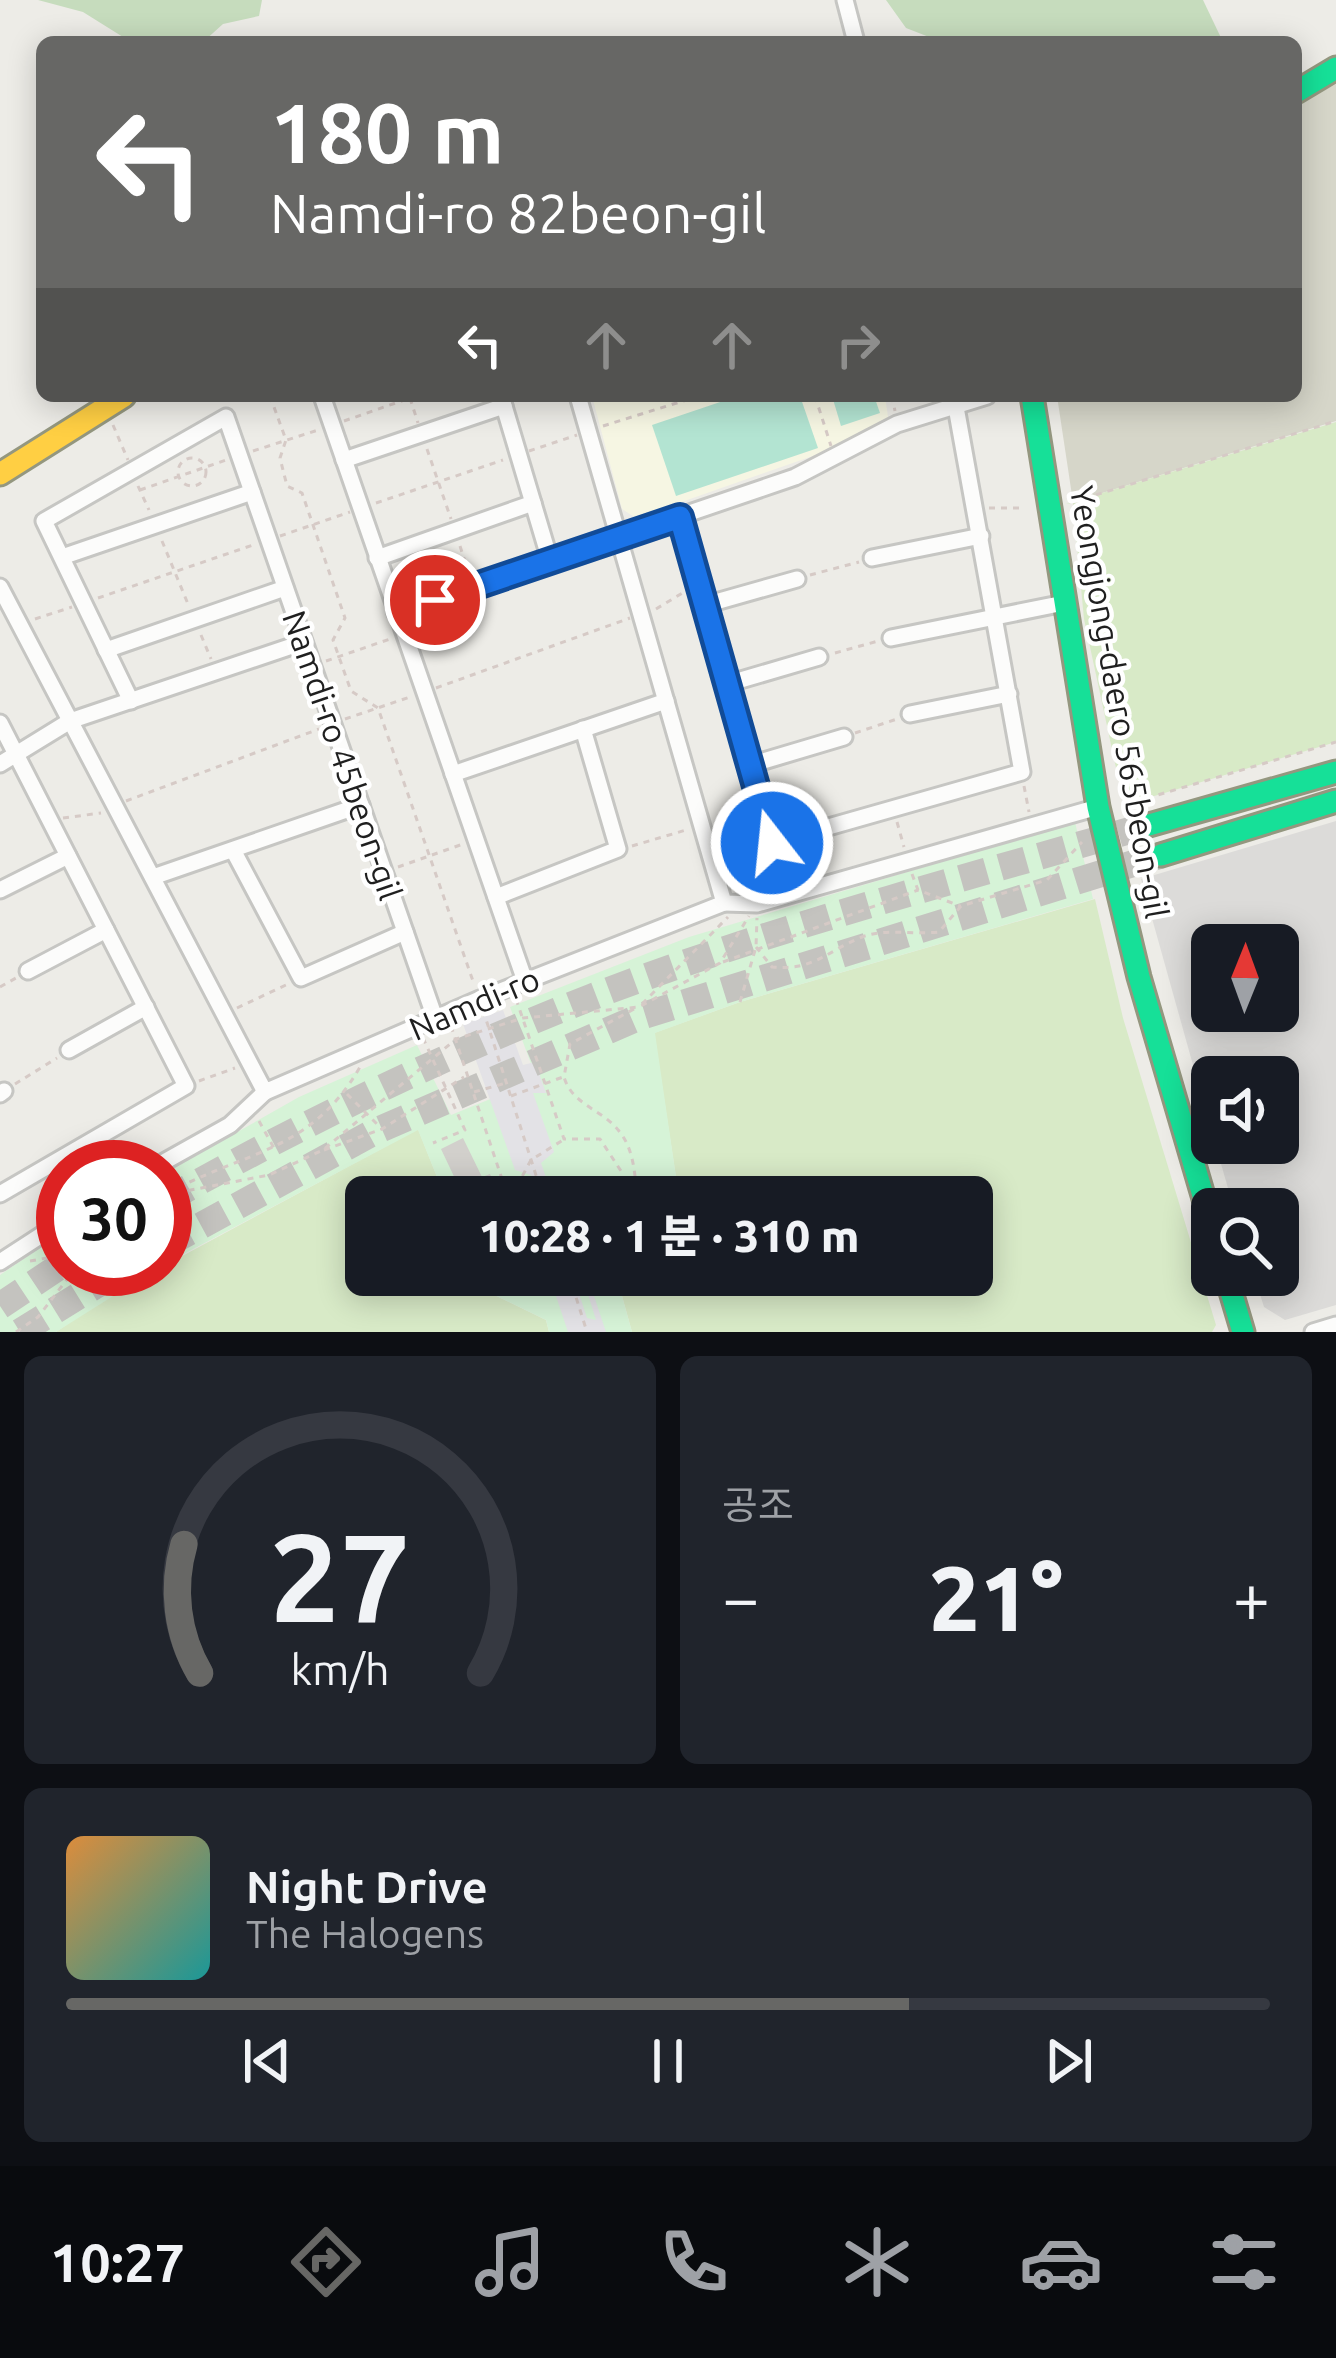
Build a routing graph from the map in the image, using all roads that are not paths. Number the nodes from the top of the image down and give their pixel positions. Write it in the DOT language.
graph roads {
  1 [pos="845,0"];
  2 [pos="854,36"];
  3 [pos="1336,68"];
  4 [pos="1302,88"];
  5 [pos="114,402"];
  6 [pos="324,402"];
  7 [pos="499,402"];
  8 [pos="502,402"];
  9 [pos="580,402"];
  10 [pos="948,402"];
  11 [pos="955,402"];
  12 [pos="1033,402"];
  13 [pos="344,460"];
  14 [pos="0,474"];
  15 [pos="252,492"];
  16 [pos="533,503"];
  17 [pos="680,517"];
  18 [pos="619,536"];
  19 [pos="981,536"];
  20 [pos="62,557"];
  21 [pos="377,558"];
  22 [pos="872,558"];
  23 [pos="550,560"];
  24 [pos="797,579"];
  25 [pos="0,587"];
  26 [pos="285,588"];
  27 [pos="1064,603"];
  28 [pos="705,605"];
  29 [pos="396,613"];
  30 [pos="996,615"];
  31 [pos="891,638"];
  32 [pos="304,642"];
  33 [pos="106,650"];
  34 [pos="819,657"];
  35 [pos="727,684"];
  36 [pos="1009,694"];
  37 [pos="666,700"];
  38 [pos="130,701"];
  39 [pos="910,714"];
  40 [pos="70,721"];
  41 [pos="0,723"];
  42 [pos="584,729"];
  43 [pos="844,737"];
  44 [pos="15,754"];
  45 [pos="0,764"];
  46 [pos="750,765"];
  47 [pos="1336,772"];
  48 [pos="453,774"];
  49 [pos="1336,801"];
  50 [pos="361,806"];
  51 [pos="1098,807"];
  52 [pos="1149,825"];
  53 [pos="233,850"];
  54 [pos="1161,855"];
  55 [pos="68,856"];
  56 [pos="153,878"];
  57 [pos="0,890"];
  58 [pos="496,896"];
  59 [pos="724,903"];
  60 [pos="106,930"];
  61 [pos="405,932"];
  62 [pos="28,971"];
  63 [pos="518,984"];
  64 [pos="146,1007"];
  65 [pos="441,1016"];
  66 [pos="69,1050"];
  67 [pos="265,1092"];
  68 [pos="192,1146"];
  69 [pos="1201,1188"];
  70 [pos="0,1194"];
  71 [pos="36,1239"];
  72 [pos="2,1261"];
  73 [pos="1232,1296"];
  74 [pos="1336,1325"];
  75 [pos="1243,1332"];
  76 [pos="1313,1332"];
  1 -- 2 [label="street"];
  3 -- 4 [label="main road"];
  5 -- 14 [label="main road"];
  6 -- 13 [label="street"];
  7 -- 13 [label="street"];
  8 -- 16 [label="street"];
  9 -- 18 [label="street"];
  10 -- 17 [label="street"];
  11 -- 19 [label="street"];
  12 -- 27 [label="main road, Yeongjong-daero 565beon-gil"];
  13 -- 21 [label="street"];
  15 -- 20 [label="street"];
  15 -- 20 [label="street, Namdi-ro 45beon-gil"];
  15 -- 26 [label="street, Namdi-ro 45beon-gil"];
  16 -- 21 [label="street"];
  16 -- 23 [label="street"];
  17 -- 18 [label="street"];
  17 -- 28 [label="street"];
  18 -- 23 [label="street"];
  18 -- 37 [label="street"];
  19 -- 22 [label="street"];
  19 -- 30 [label="street"];
  20 -- 33 [label="street, Namdi-ro 45beon-gil"];
  21 -- 29 [label="street"];
  23 -- 29 [label="street"];
  24 -- 28 [label="street"];
  25 -- 40 [label="street"];
  26 -- 32 [label="street, Namdi-ro 45beon-gil"];
  26 -- 33 [label="street"];
  27 -- 30 [label="street"];
  27 -- 51 [label="main road, Yeongjong-daero 565beon-gil"];
  28 -- 35 [label="street"];
  29 -- 48 [label="street"];
  30 -- 31 [label="street"];
  30 -- 36 [label="street"];
  32 -- 38 [label="street"];
  32 -- 50 [label="street, Namdi-ro 45beon-gil"];
  33 -- 38 [label="street, Namdi-ro 45beon-gil"];
  34 -- 35 [label="street"];
  35 -- 46 [label="street"];
  36 -- 39 [label="street"];
  36 -- 46 [label="street"];
  37 -- 42 [label="street"];
  37 -- 59 [label="street"];
  38 -- 40 [label="street"];
  40 -- 44 [label="street"];
  40 -- 56 [label="street"];
  41 -- 44 [label="street"];
  42 -- 48 [label="street"];
  42 -- 58 [label="street"];
  43 -- 46 [label="street"];
  44 -- 45 [label="street"];
  44 -- 55 [label="street"];
  47 -- 52 [label="main road"];
  48 -- 58 [label="street"];
  49 -- 54 [label="main road"];
  50 -- 53 [label="street"];
  50 -- 61 [label="street, Namdi-ro 45beon-gil"];
  51 -- 59 [label="street"];
  51 -- 69 [label="main road, Yeongjong-daero 565beon-gil"];
  53 -- 56 [label="street"];
  53 -- 61 [label="street"];
  55 -- 57 [label="street"];
  55 -- 60 [label="street"];
  56 -- 67 [label="street"];
  58 -- 63 [label="street"];
  59 -- 63 [label="street, Namdi-ro"];
  60 -- 62 [label="street"];
  60 -- 64 [label="street"];
  61 -- 65 [label="street, Namdi-ro 45beon-gil"];
  63 -- 65 [label="street, Namdi-ro"];
  64 -- 66 [label="street"];
  64 -- 70 [label="street"];
  65 -- 67 [label="street, Namdi-ro"];
  67 -- 68 [label="street, Namdi-ro"];
  71 -- 72 [label="street"];
  73 -- 75 [label="main road"];
  74 -- 76 [label="street"];
}
